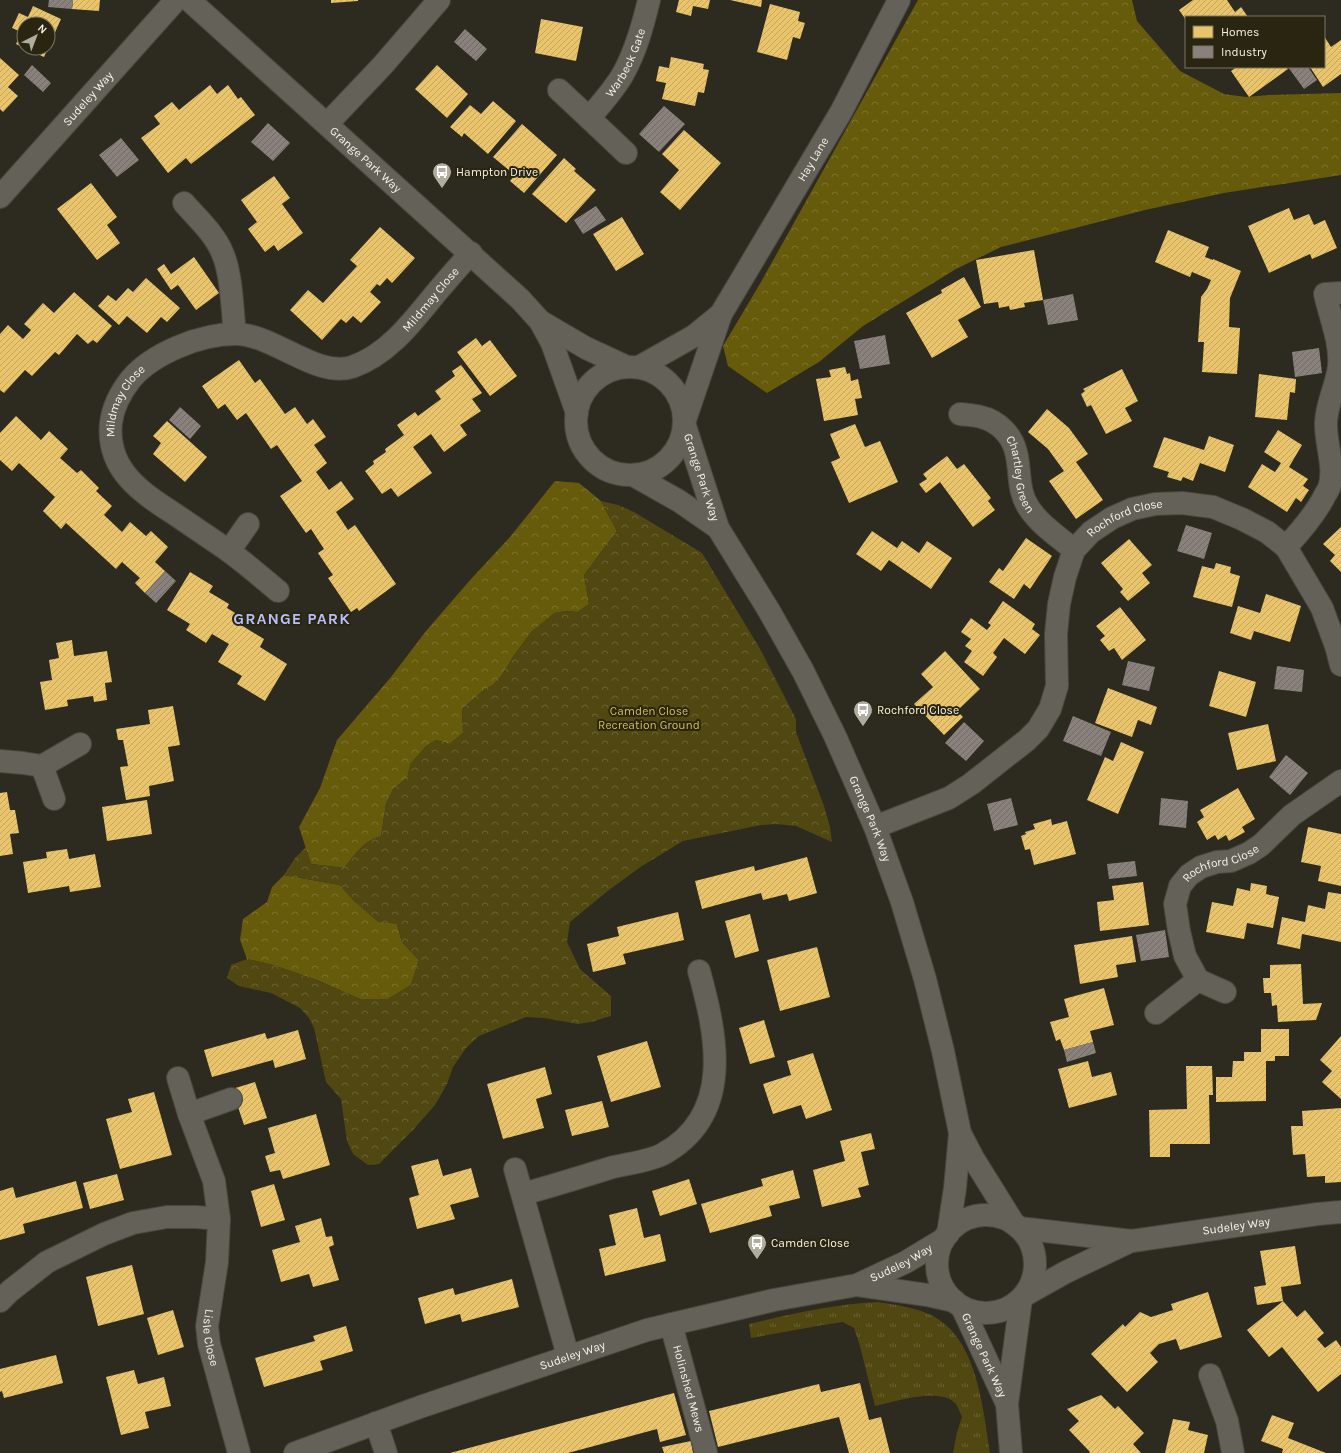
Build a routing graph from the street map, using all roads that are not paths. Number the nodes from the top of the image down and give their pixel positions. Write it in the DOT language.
graph roads {
  1 [pos="176,0"];
  2 [pos="189,0"];
  3 [pos="438,0"];
  4 [pos="649,0"];
  5 [pos="899,0"];
  6 [pos="559,90"];
  7 [pos="589,118"];
  8 [pos="327,124"];
  9 [pos="626,153"];
  10 [pos="0,197"];
  11 [pos="184,203"];
  12 [pos="470,253"];
  13 [pos="1341,293"];
  14 [pos="721,314"];
  15 [pos="540,321"];
  16 [pos="235,334"];
  17 [pos="633,367"];
  18 [pos="576,413"];
  19 [pos="960,414"];
  20 [pos="685,423"];
  21 [pos="633,475"];
  22 [pos="248,524"];
  23 [pos="718,528"];
  24 [pos="1286,547"];
  25 [pos="1074,550"];
  26 [pos="229,551"];
  27 [pos="278,591"];
  28 [pos="1341,664"];
  29 [pos="80,744"];
  30 [pos="0,761"];
  31 [pos="42,766"];
  32 [pos="1341,781"];
  33 [pos="54,800"];
  34 [pos="875,827"];
  35 [pos="699,971"];
  36 [pos="1198,980"];
  37 [pos="1225,992"];
  38 [pos="1156,1013"];
  39 [pos="178,1078"];
  40 [pos="231,1099"];
  41 [pos="189,1114"];
  42 [pos="960,1133"];
  43 [pos="515,1169"];
  44 [pos="523,1194"];
  45 [pos="1341,1212"];
  46 [pos="219,1219"];
  47 [pos="1017,1226"];
  48 [pos="946,1236"];
  49 [pos="1132,1241"];
  50 [pos="857,1285"];
  51 [pos="3,1291"];
  52 [pos="1023,1297"];
  53 [pos="958,1304"];
  54 [pos="671,1324"];
  55 [pos="568,1356"];
  56 [pos="1210,1375"];
  57 [pos="1007,1404"];
  58 [pos="376,1423"];
  59 [pos="239,1453"];
  60 [pos="295,1453"];
  61 [pos="386,1453"];
  62 [pos="706,1453"];
  63 [pos="1011,1453"];
  64 [pos="1233,1453"];
  1 -- 10 [label="street, Sudeley Way"];
  2 -- 8 [label="street, Grange Park Way"];
  3 -- 8 [label="street"];
  4 -- 7 [label="street, Warbeck Gate"];
  5 -- 14 [label="street, Hay Lane"];
  6 -- 7 [label="street"];
  7 -- 9 [label="street"];
  8 -- 12 [label="street, Grange Park Way"];
  11 -- 16 [label="street"];
  12 -- 15 [label="street, Grange Park Way"];
  12 -- 16 [label="street, Mildmay Close"];
  13 -- 24 [label="street"];
  14 -- 17 [label="street, Hay Lane"];
  14 -- 20 [label="street, Hay Lane"];
  15 -- 17 [label="street, Grange Park Way"];
  15 -- 18 [label="street, Grange Park Way"];
  16 -- 26 [label="street, Mildmay Close"];
  17 -- 18 [label="street, Grange Park Way"];
  17 -- 20 [label="street, Grange Park Way"];
  18 -- 21 [label="street, Grange Park Way"];
  19 -- 25 [label="street, Chartley Green"];
  20 -- 21 [label="street, Grange Park Way"];
  20 -- 23 [label="street, Grange Park Way"];
  21 -- 23 [label="street, Grange Park Way"];
  22 -- 26 [label="street"];
  23 -- 34 [label="street, Grange Park Way"];
  24 -- 25 [label="street, Rochford Close"];
  24 -- 28 [label="street, Rochford Close"];
  25 -- 34 [label="street, Rochford Close"];
  26 -- 27 [label="street, Mildmay Close"];
  29 -- 31 [label="street"];
  30 -- 31 [label="street"];
  31 -- 33 [label="street"];
  32 -- 36 [label="street, Rochford Close"];
  34 -- 42 [label="street, Grange Park Way"];
  35 -- 44 [label="street"];
  36 -- 37 [label="street"];
  36 -- 38 [label="street"];
  39 -- 41 [label="street, Lisle Close"];
  40 -- 41 [label="street"];
  41 -- 46 [label="street, Lisle Close"];
  42 -- 47 [label="street, Grange Park Way"];
  42 -- 48 [label="street, Grange Park Way"];
  43 -- 44 [label="street"];
  44 -- 55 [label="street"];
  45 -- 49 [label="street, Sudeley Way"];
  46 -- 51 [label="street"];
  46 -- 59 [label="street, Lisle Close"];
  47 -- 48 [label="street"];
  47 -- 49 [label="street, Sudeley Way"];
  47 -- 52 [label="street"];
  48 -- 50 [label="street, Sudeley Way"];
  48 -- 53 [label="street"];
  49 -- 52 [label="street, Sudeley Way"];
  50 -- 53 [label="street, Sudeley Way"];
  50 -- 54 [label="street, Sudeley Way"];
  52 -- 53 [label="street"];
  52 -- 57 [label="street, Grange Park Way"];
  53 -- 57 [label="street, Grange Park Way"];
  54 -- 55 [label="street, Sudeley Way"];
  54 -- 62 [label="street, Holinshed Mews"];
  55 -- 58 [label="street, Sudeley Way"];
  56 -- 64 [label="street"];
  57 -- 63 [label="street, Grange Park Way"];
  58 -- 60 [label="street, Sudeley Way"];
  58 -- 61 [label="street"];
}
